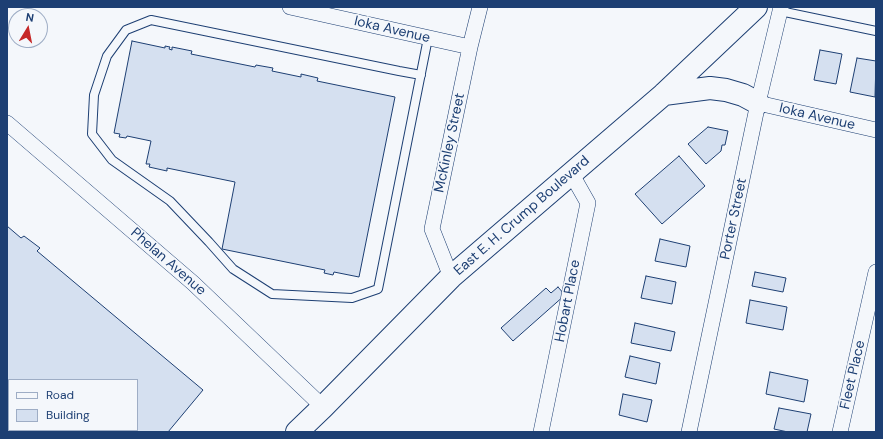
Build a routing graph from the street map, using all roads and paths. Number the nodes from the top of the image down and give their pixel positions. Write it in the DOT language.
graph roads {
  1 [pos="290,7"];
  2 [pos="480,7"];
  3 [pos="752,8"];
  4 [pos="781,9"];
  5 [pos="876,31"];
  6 [pos="428,38"];
  7 [pos="470,47"];
  8 [pos="421,74"];
  9 [pos="664,94"];
  10 [pos="758,103"];
  11 [pos="7,123"];
  12 [pos="876,130"];
  13 [pos="571,173"];
  14 [pos="876,272"];
  15 [pos="451,278"];
  16 [pos="323,407"];
  17 [pos="297,432"];
  18 [pos="541,432"];
  19 [pos="689,432"];
  20 [pos="840,432"];
  1 -- 6 [label="street, Ioka Avenue"];
  2 -- 7 [label="street, McKinley Street"];
  3 -- 9 [label="main road, East E. H. Crump Boulevard"];
  4 -- 5 [label="lane"];
  4 -- 10 [label="street, Porter Street"];
  6 -- 7 [label="street, Ioka Avenue"];
  6 -- 8 [label="lane"];
  7 -- 15 [label="street, McKinley Street"];
  8 -- 8 [label="lane"];
  9 -- 10 [label="main road"];
  9 -- 13 [label="main road, East E. H. Crump Boulevard"];
  10 -- 12 [label="street, Ioka Avenue"];
  10 -- 19 [label="street, Porter Street"];
  11 -- 16 [label="street, Phelan Avenue"];
  13 -- 15 [label="main road, East E. H. Crump Boulevard"];
  13 -- 18 [label="street, Hobart Place"];
  14 -- 20 [label="street, Fleet Place"];
  15 -- 16 [label="main road, East E. H. Crump Boulevard"];
  16 -- 17 [label="main road, East E. H. Crump Boulevard"];
}
